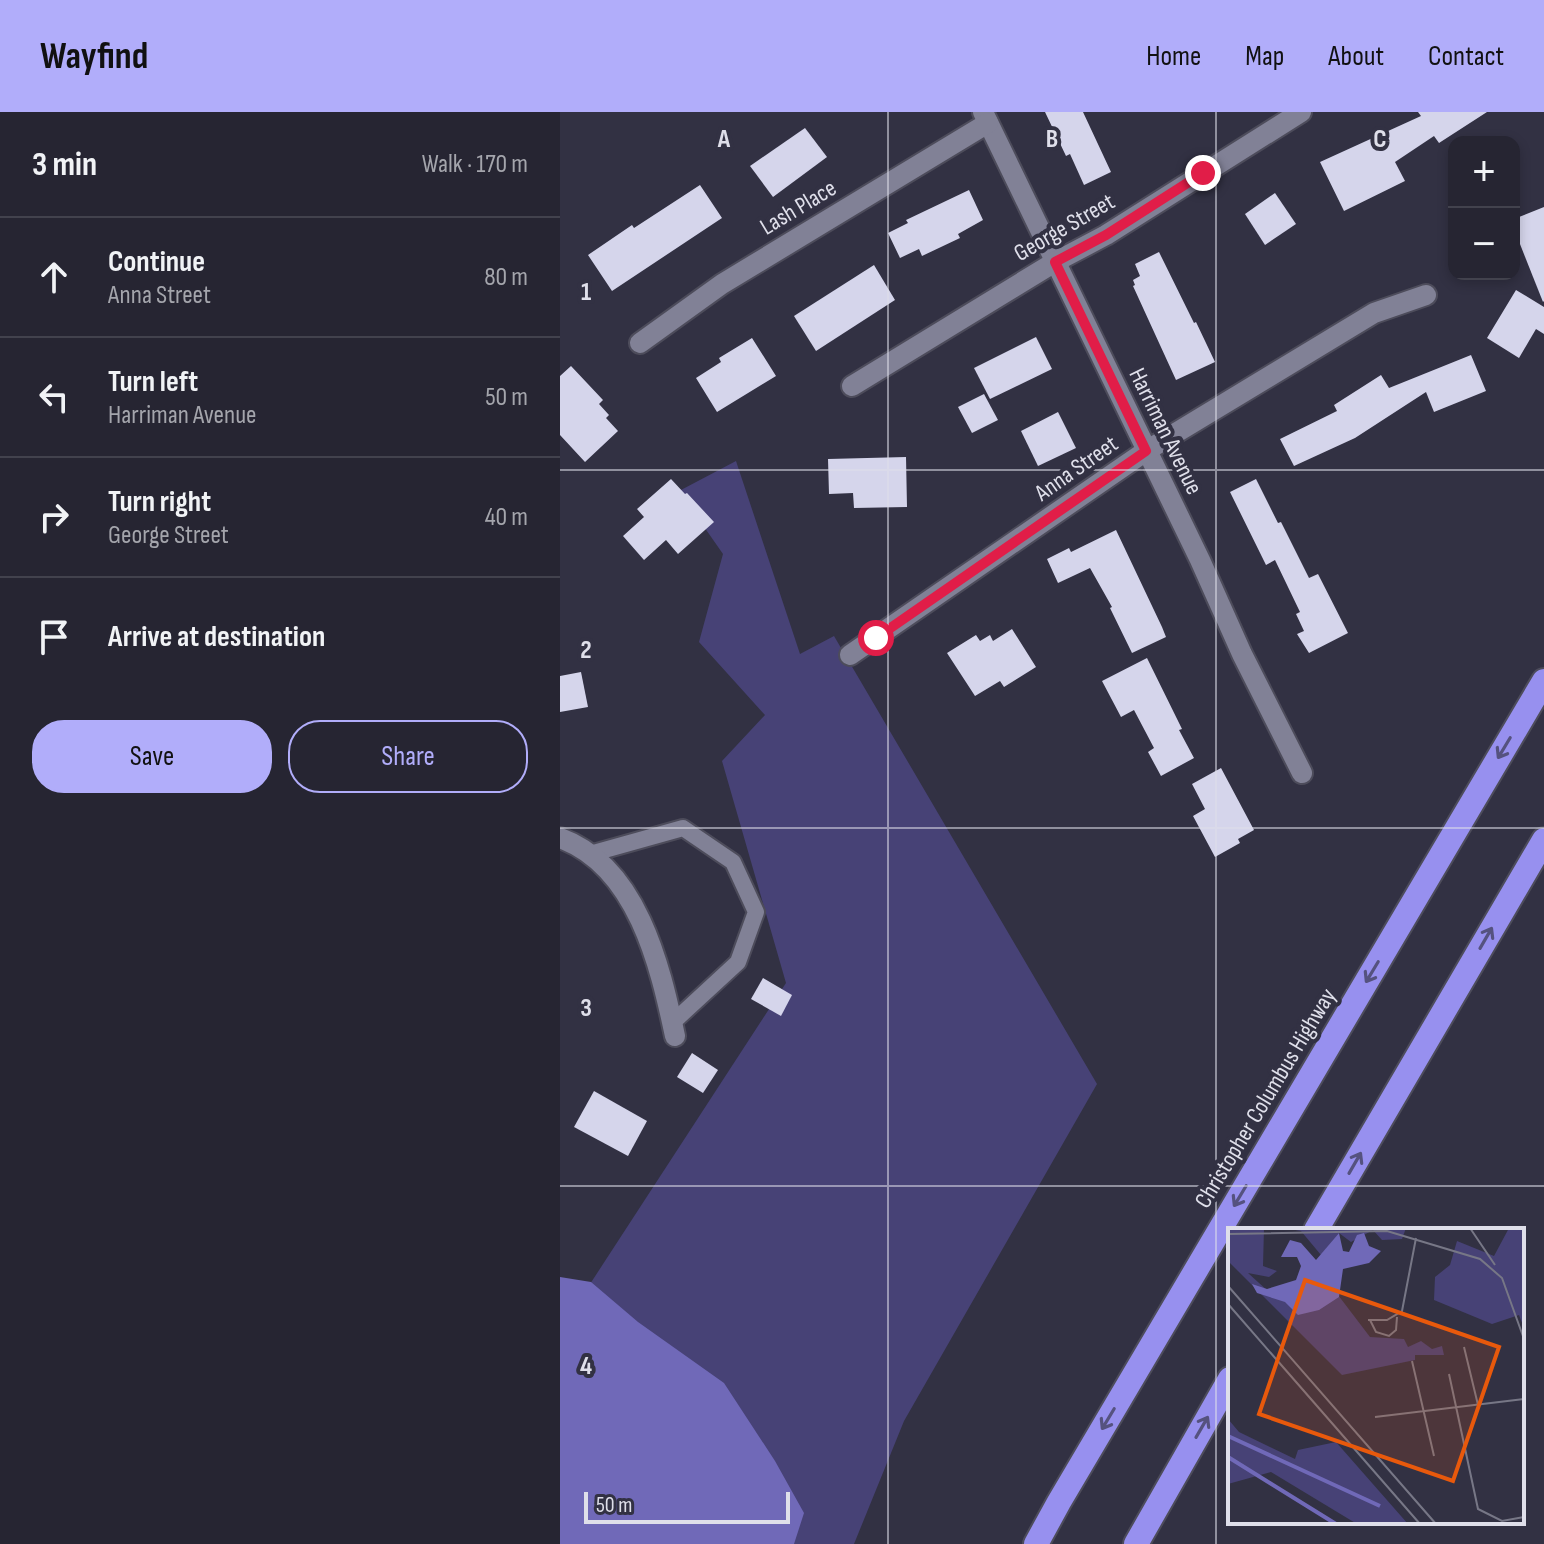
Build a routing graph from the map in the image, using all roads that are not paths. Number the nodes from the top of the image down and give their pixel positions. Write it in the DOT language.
graph roads {
  1 [pos="1301,112"];
  2 [pos="985,118"];
  3 [pos="1055,262"];
  4 [pos="1426,295"];
  5 [pos="640,343"];
  6 [pos="852,386"];
  7 [pos="1146,451"];
  8 [pos="850,655"];
  9 [pos="1544,681"];
  10 [pos="1302,773"];
  11 [pos="560,838"];
  12 [pos="1544,840"];
  13 [pos="590,854"];
  14 [pos="674,1030"];
  15 [pos="1317,1228"];
  16 [pos="1228,1383"];
  17 [pos="1036,1544"];
  18 [pos="1136,1544"];
  1 -- 3 [label="street, George Street"];
  2 -- 3 [label="street, Harriman Avenue"];
  2 -- 5 [label="street, Lash Place"];
  3 -- 6 [label="street, George Street"];
  3 -- 7 [label="street, Harriman Avenue"];
  4 -- 7 [label="street, Anna Street"];
  7 -- 8 [label="street, Anna Street"];
  7 -- 10 [label="street, Harriman Avenue"];
  9 -- 17 [label="highway, Christopher Columbus Highway, one-way"];
  11 -- 13 [label="street"];
  15 -- 12 [label="highway, one-way"];
  13 -- 14 [label="street"];
  13 -- 14 [label="lane"];
  18 -- 16 [label="highway, one-way"];
}
